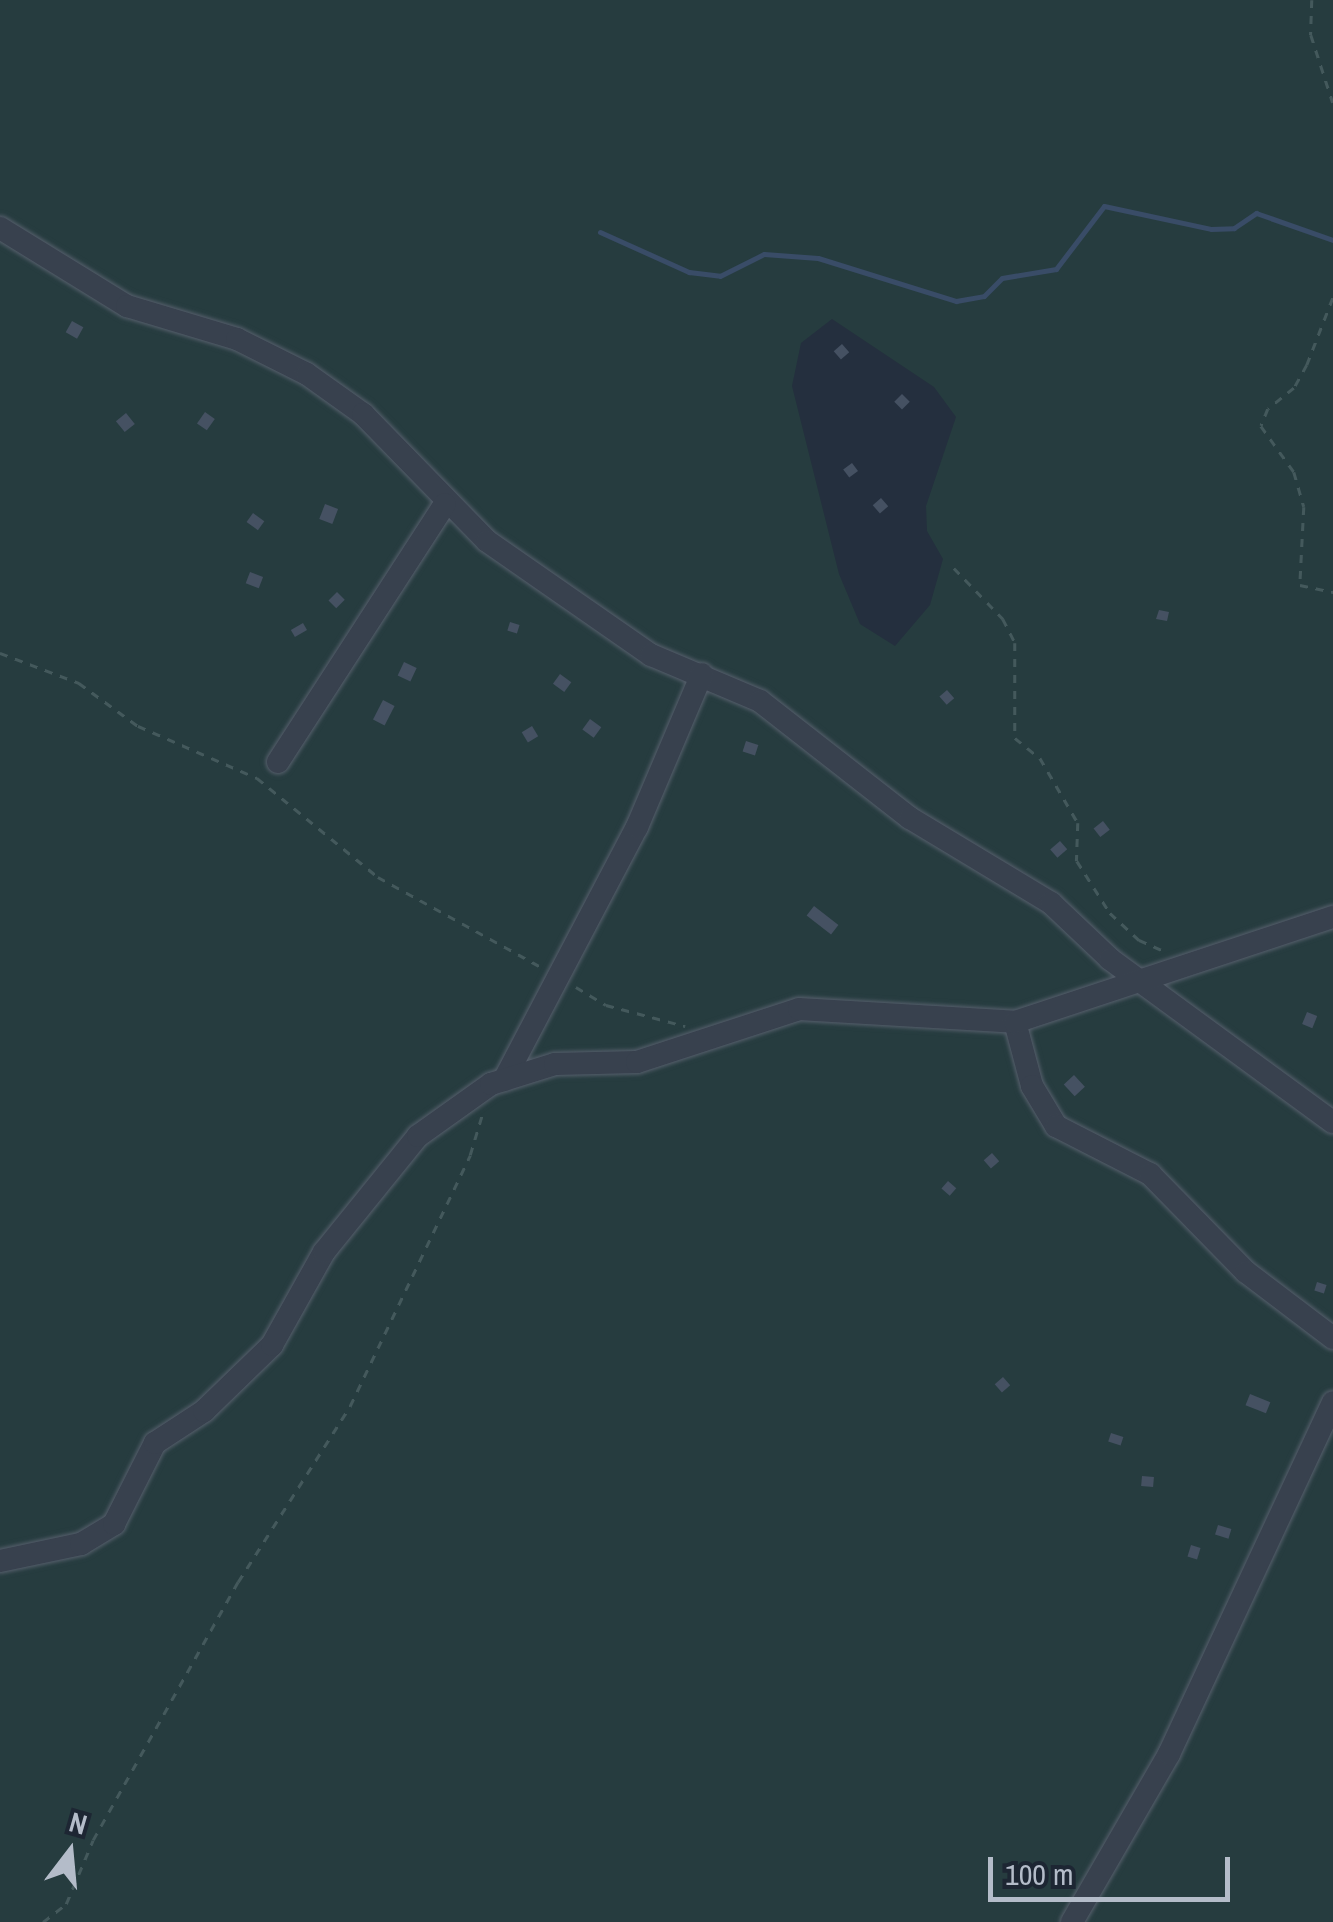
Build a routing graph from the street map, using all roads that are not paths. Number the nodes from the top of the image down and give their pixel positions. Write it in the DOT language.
graph roads {
  1 [pos="0,228"];
  2 [pos="445,504"];
  3 [pos="702,674"];
  4 [pos="278,762"];
  5 [pos="1333,918"];
  6 [pos="1146,980"];
  7 [pos="1016,1022"];
  8 [pos="498,1082"];
  9 [pos="1333,1122"];
  10 [pos="1333,1338"];
  11 [pos="1333,1402"];
  12 [pos="6,1555"];
  13 [pos="1072,1922"];
  1 -- 2 [label="street"];
  2 -- 3 [label="street"];
  2 -- 4 [label="street"];
  3 -- 6 [label="street"];
  3 -- 8 [label="street"];
  5 -- 6 [label="street"];
  6 -- 7 [label="street"];
  6 -- 9 [label="street"];
  7 -- 8 [label="street"];
  7 -- 10 [label="street"];
  8 -- 12 [label="street"];
  11 -- 13 [label="street"];
}
